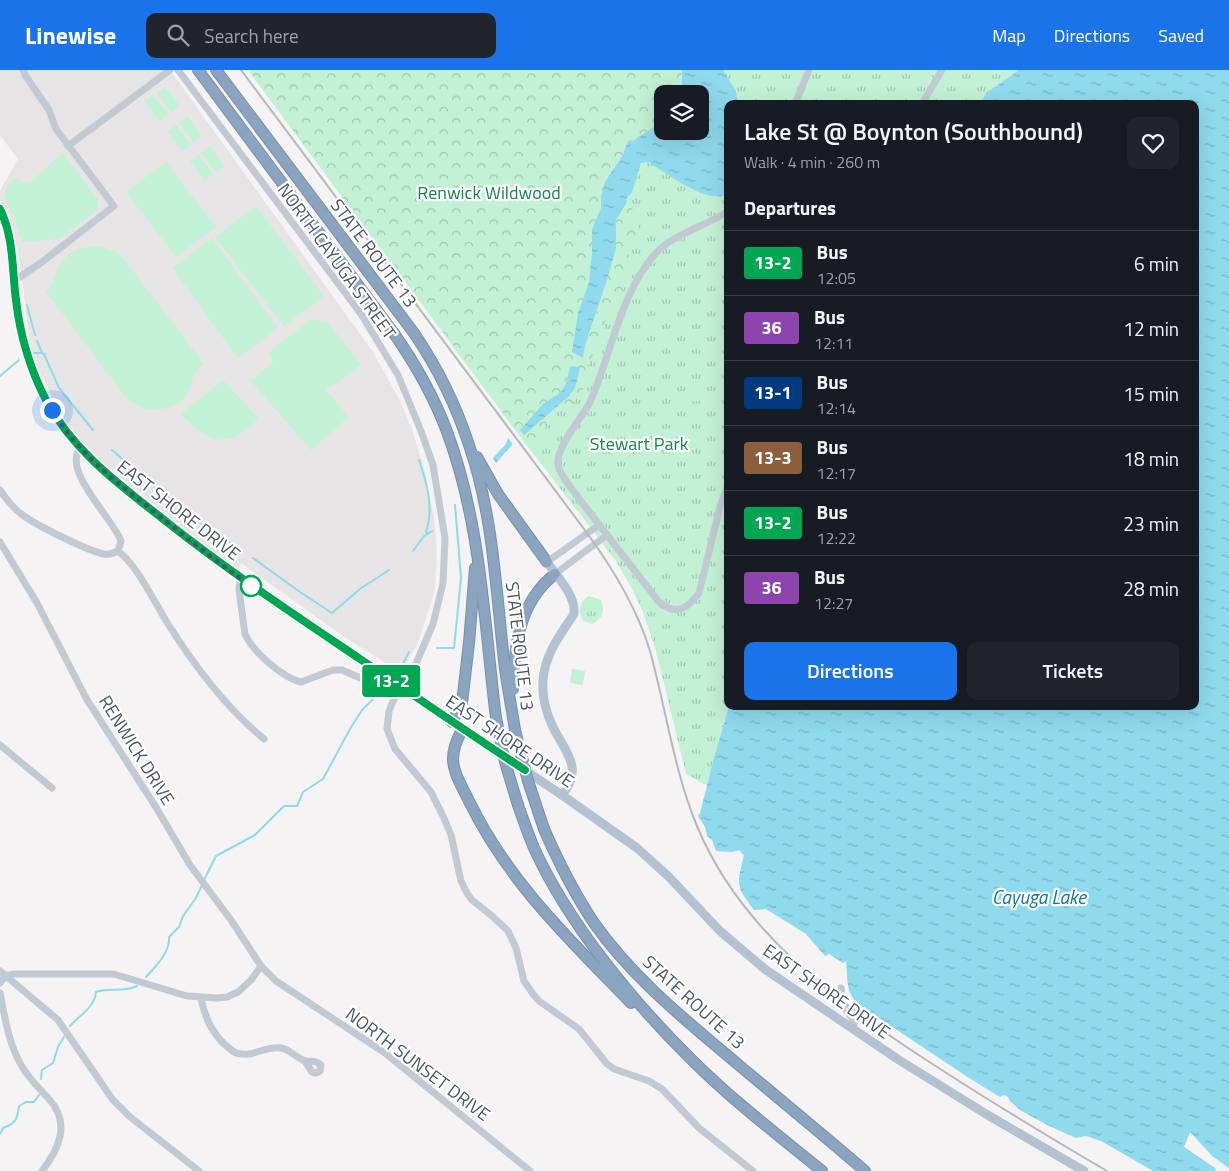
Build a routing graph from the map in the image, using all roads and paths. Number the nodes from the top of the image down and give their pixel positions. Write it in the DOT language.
graph roads {
  1 [pos="23,70"];
  2 [pos="170,70"];
  3 [pos="178,70"];
  4 [pos="198,70"];
  5 [pos="216,70"];
  6 [pos="809,70"];
  7 [pos="942,70"];
  8 [pos="797,100"];
  9 [pos="924,100"];
  10 [pos="68,146"];
  11 [pos="0,209"];
  12 [pos="724,213"];
  13 [pos="14,281"];
  14 [pos="470,446"];
  15 [pos="80,448"];
  16 [pos="0,490"];
  17 [pos="724,495"];
  18 [pos="599,525"];
  19 [pos="607,535"];
  20 [pos="0,542"];
  21 [pos="476,548"];
  22 [pos="118,551"];
  23 [pos="547,562"];
  24 [pos="555,574"];
  25 [pos="240,579"];
  26 [pos="385,677"];
  27 [pos="401,688"];
  28 [pos="512,712"];
  29 [pos="452,722"];
  30 [pos="462,730"];
  31 [pos="264,739"];
  32 [pos="0,745"];
  33 [pos="52,788"];
  34 [pos="562,795"];
  35 [pos="261,966"];
  36 [pos="2,973"];
  37 [pos="0,983"];
  38 [pos="841,988"];
  39 [pos="0,993"];
  40 [pos="201,998"];
  41 [pos="855,1030"];
  42 [pos="664,1032"];
  43 [pos="305,1061"];
  44 [pos="42,1171"];
  45 [pos="199,1171"];
  46 [pos="530,1171"];
  47 [pos="752,1171"];
  48 [pos="822,1171"];
  49 [pos="866,1171"];
  50 [pos="1084,1171"];
  1 -- 10 [label="street"];
  2 -- 10 [label="street"];
  3 -- 27 [label="street, NORTH CAYUGA STREET"];
  4 -- 21 [label="highway, STATE ROUTE 13"];
  5 -- 14 [label="highway, STATE ROUTE 13"];
  6 -- 8 [label="street"];
  7 -- 9 [label="street"];
  10 -- 13 [label="street"];
  11 -- 13 [label="street, EAST SHORE DRIVE"];
  12 -- 18 [label="street"];
  13 -- 15 [label="street, EAST SHORE DRIVE"];
  14 -- 23 [label="highway"];
  14 -- 28 [label="highway, STATE ROUTE 13"];
  15 -- 22 [label="street"];
  15 -- 25 [label="street, EAST SHORE DRIVE"];
  16 -- 22 [label="street"];
  17 -- 19 [label="street"];
  18 -- 19 [label="street"];
  18 -- 23 [label="street"];
  19 -- 24 [label="street"];
  20 -- 35 [label="street, RENWICK DRIVE"];
  21 -- 29 [label="highway"];
  21 -- 42 [label="highway, STATE ROUTE 13, bridge"];
  22 -- 31 [label="street"];
  23 -- 24 [label="main road"];
  24 -- 28 [label="highway"];
  24 -- 34 [label="main road"];
  25 -- 26 [label="street, EAST SHORE DRIVE"];
  25 -- 26 [label="street"];
  26 -- 27 [label="street, EAST SHORE DRIVE"];
  27 -- 29 [label="street, EAST SHORE DRIVE"];
  27 -- 47 [label="street, NORTH CAYUGA STREET"];
  28 -- 49 [label="highway, STATE ROUTE 13, bridge"];
  29 -- 30 [label="main road, EAST SHORE DRIVE"];
  30 -- 34 [label="main road, EAST SHORE DRIVE"];
  30 -- 42 [label="highway"];
  32 -- 33 [label="street"];
  34 -- 41 [label="main road, EAST SHORE DRIVE"];
  35 -- 40 [label="street"];
  35 -- 46 [label="street, NORTH SUNSET DRIVE"];
  36 -- 37 [label="street"];
  36 -- 40 [label="street"];
  36 -- 45 [label="street"];
  38 -- 41 [label="street"];
  39 -- 44 [label="street"];
  40 -- 43 [label="street"];
  41 -- 50 [label="main road, EAST SHORE DRIVE"];
  42 -- 48 [label="highway, STATE ROUTE 13"];
}
